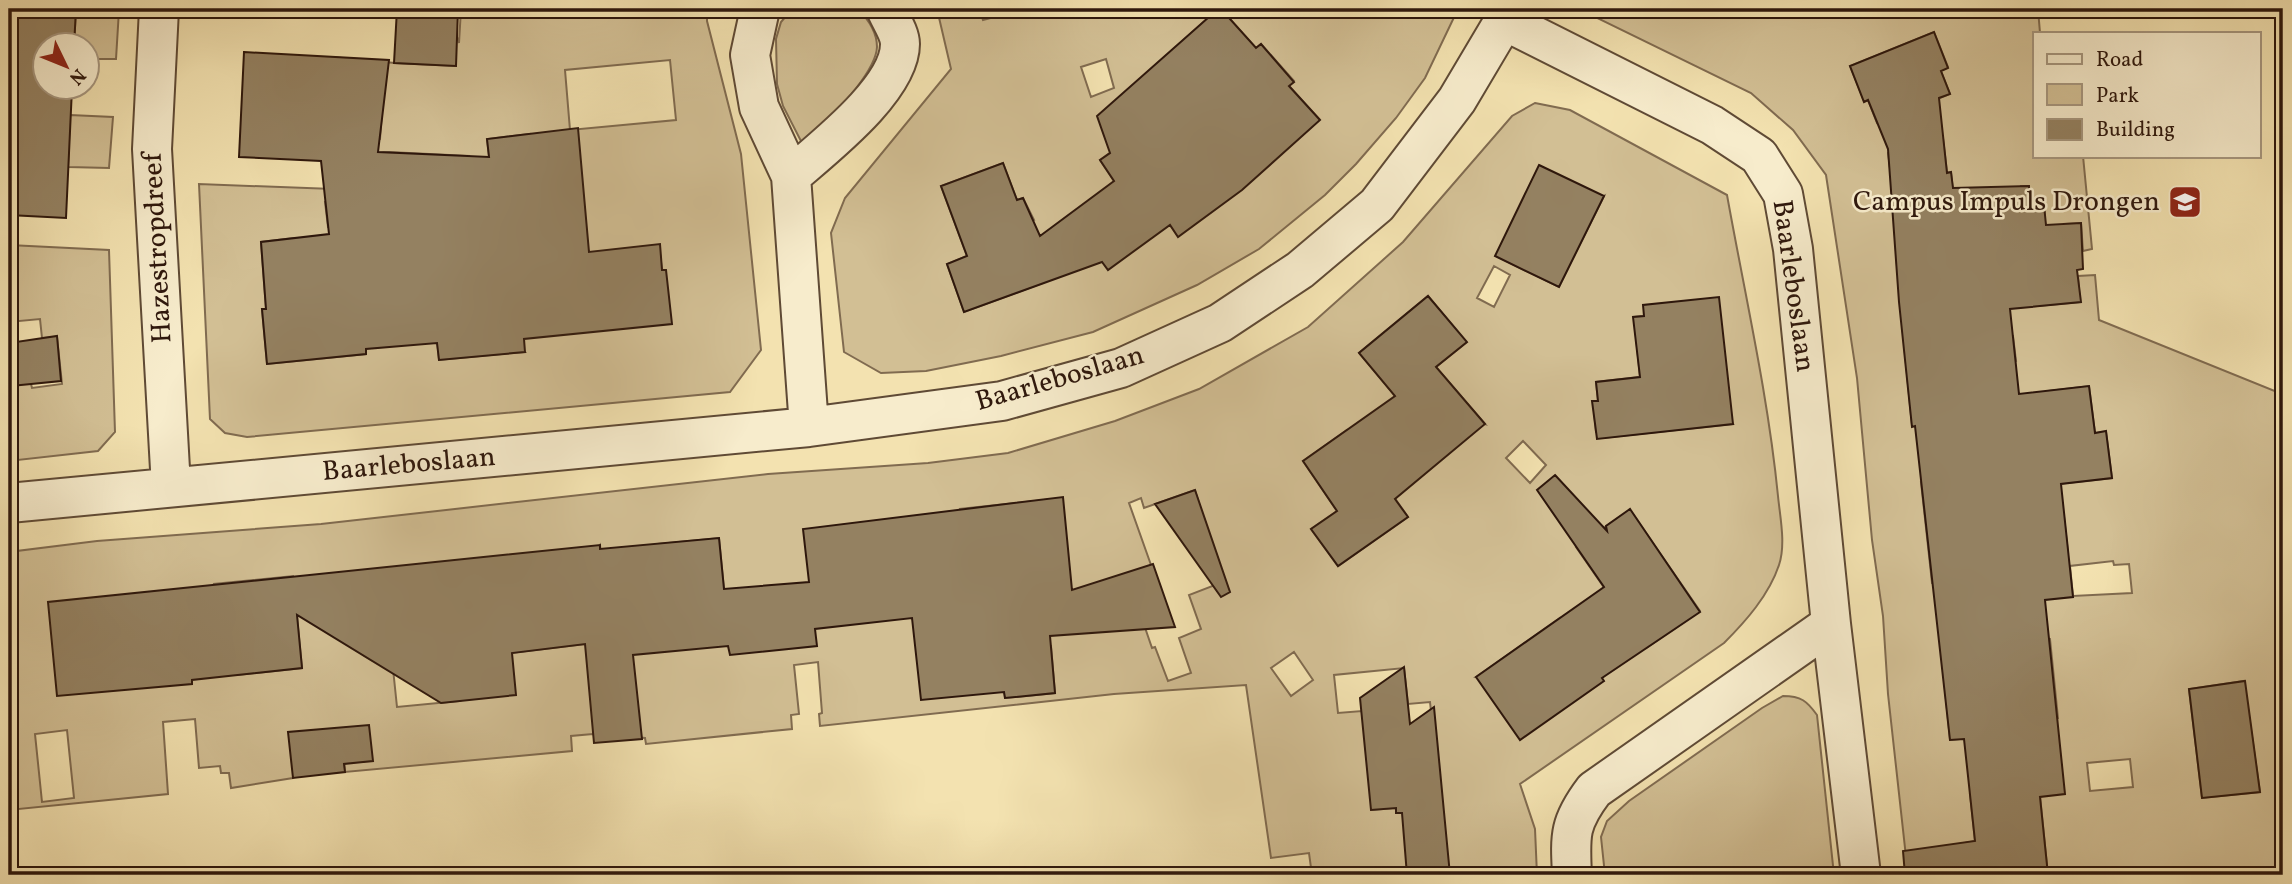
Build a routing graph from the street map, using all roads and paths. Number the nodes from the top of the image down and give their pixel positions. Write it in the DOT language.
graph roads {
  1 [pos="159,9"];
  2 [pos="760,9"];
  3 [pos="886,9"];
  4 [pos="1508,15"];
  5 [pos="790,176"];
  6 [pos="809,427"];
  7 [pos="171,487"];
  8 [pos="9,503"];
  9 [pos="1831,624"];
  10 [pos="1572,875"];
  11 [pos="1861,875"];
  1 -- 7 [label="street, Hazestropdreef"];
  2 -- 5 [label="street"];
  3 -- 5 [label="street"];
  4 -- 6 [label="street, Baarleboslaan"];
  4 -- 9 [label="street, Baarleboslaan"];
  5 -- 6 [label="street"];
  6 -- 7 [label="street, Baarleboslaan"];
  7 -- 8 [label="street, Baarleboslaan"];
  9 -- 10 [label="street"];
  9 -- 11 [label="street, Baarleboslaan"];
}
